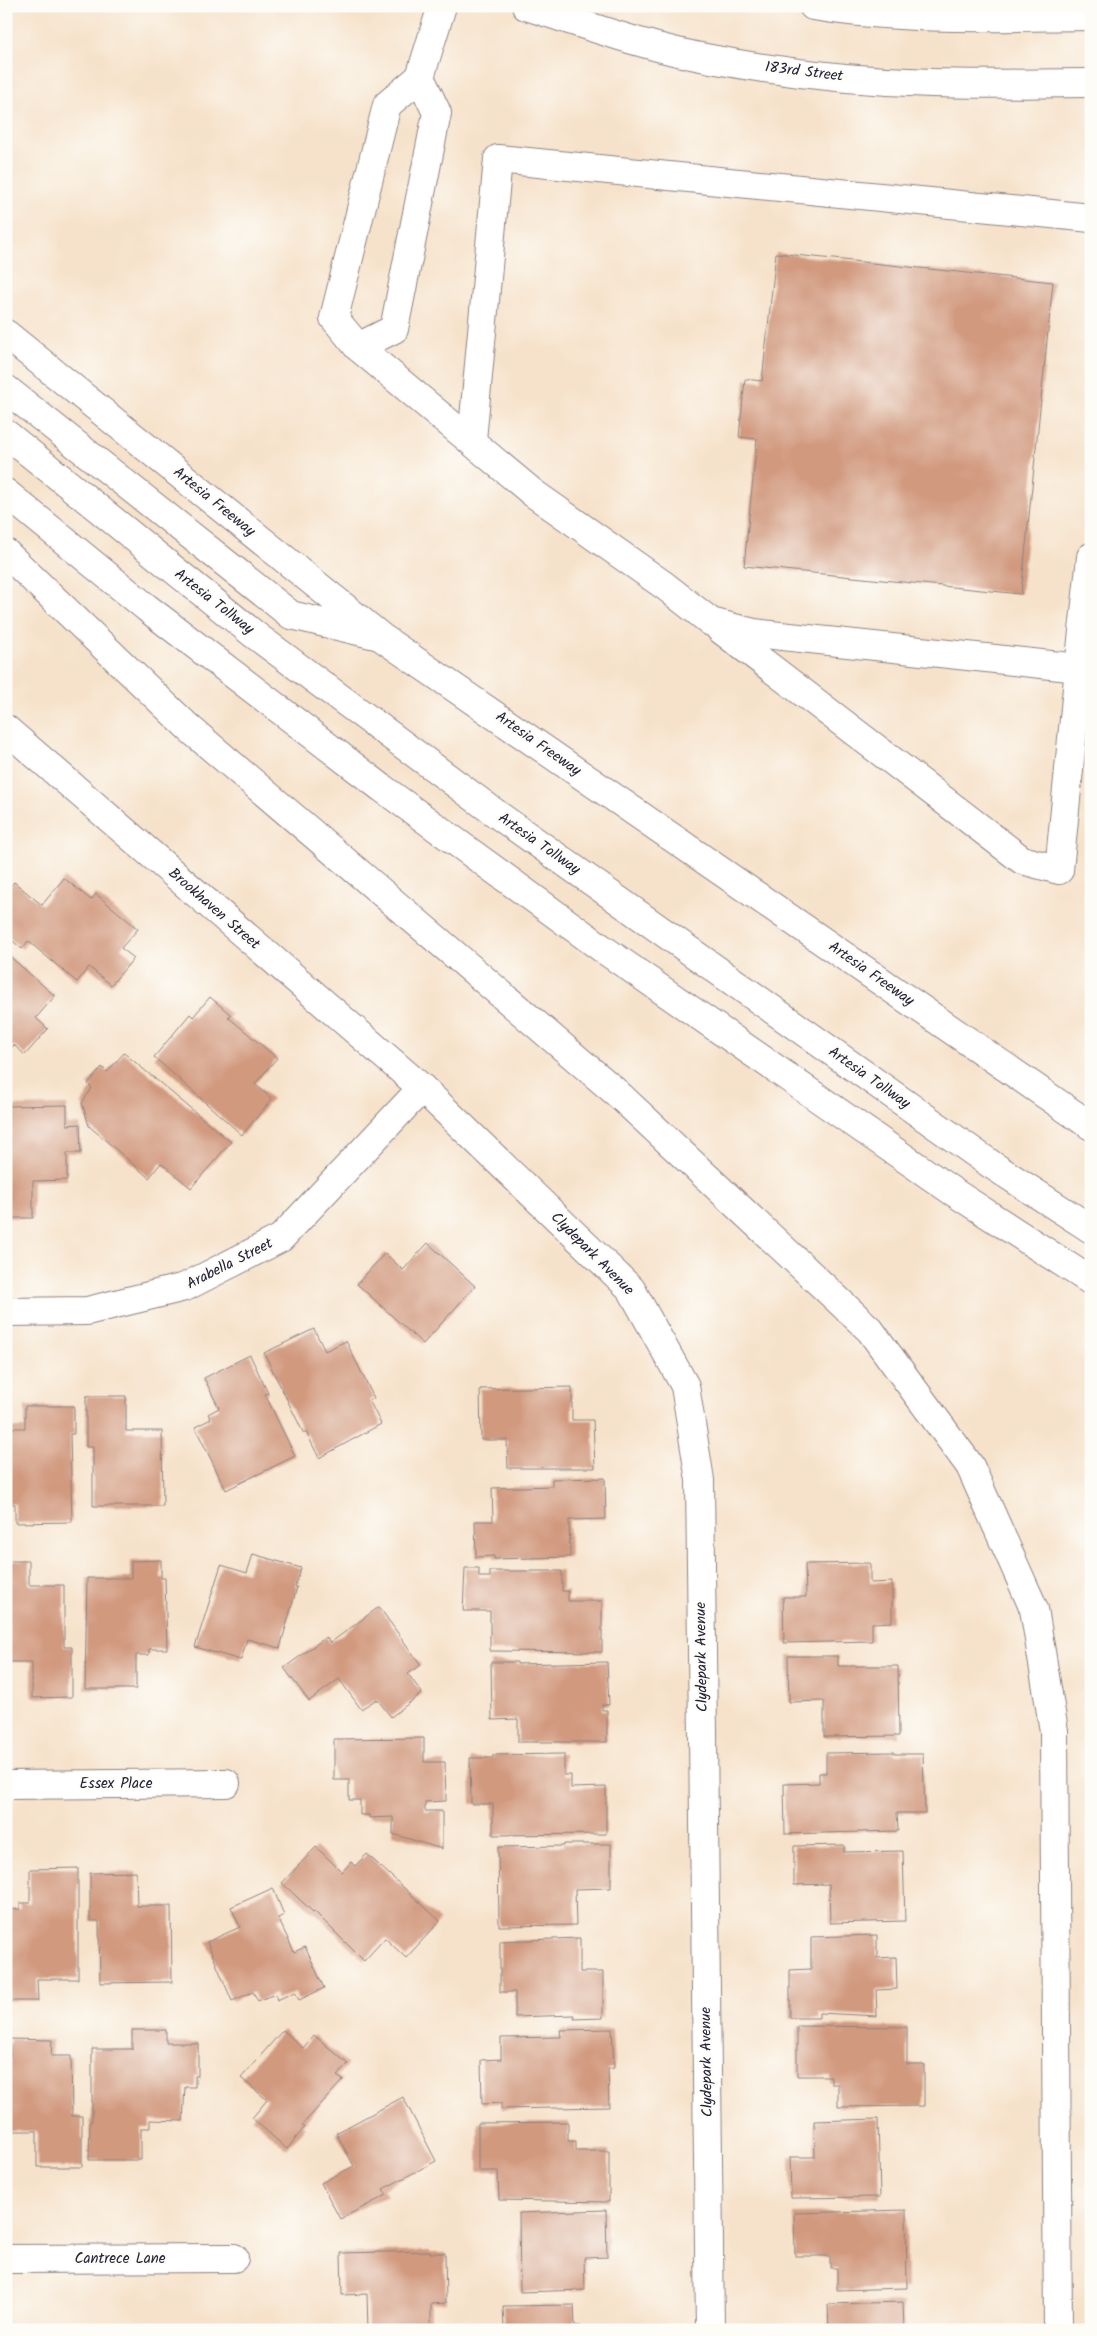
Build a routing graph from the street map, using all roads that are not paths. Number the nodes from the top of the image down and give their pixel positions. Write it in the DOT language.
graph roads {
  1 [pos="442,6"];
  2 [pos="526,6"];
  3 [pos="813,6"];
  4 [pos="936,6"];
  5 [pos="1091,16"];
  6 [pos="971,17"];
  7 [pos="420,77"];
  8 [pos="1091,83"];
  9 [pos="1091,218"];
  10 [pos="6,334"];
  11 [pos="358,347"];
  12 [pos="6,389"];
  13 [pos="6,434"];
  14 [pos="472,440"];
  15 [pos="6,493"];
  16 [pos="6,553"];
  17 [pos="1091,557"];
  18 [pos="711,622"];
  19 [pos="381,636"];
  20 [pos="1079,668"];
  21 [pos="6,730"];
  22 [pos="422,1088"];
  23 [pos="1091,1126"];
  24 [pos="1091,1229"];
  25 [pos="1091,1281"];
  26 [pos="6,1312"];
  27 [pos="226,1783"];
  28 [pos="6,1785"];
  29 [pos="234,2258"];
  30 [pos="6,2259"];
  31 [pos="710,2330"];
  32 [pos="1058,2330"];
  1 -- 7 [label="main road"];
  2 -- 8 [label="main road, 183rd Street"];
  3 -- 6 [label="main road"];
  4 -- 6 [label="main road"];
  5 -- 6 [label="main road"];
  7 -- 11 [label="main road"];
  7 -- 11 [label="main road"];
  9 -- 14 [label="main road"];
  10 -- 19 [label="main road, Artesia Freeway"];
  11 -- 14 [label="main road"];
  12 -- 19 [label="main road"];
  13 -- 24 [label="main road, Artesia Tollway"];
  14 -- 18 [label="main road"];
  15 -- 25 [label="main road"];
  16 -- 32 [label="main road"];
  17 -- 20 [label="main road"];
  18 -- 20 [label="main road"];
  18 -- 20 [label="main road"];
  19 -- 23 [label="main road, Artesia Freeway"];
  21 -- 22 [label="main road, Brookhaven Street"];
  22 -- 26 [label="main road, Arabella Street"];
  22 -- 31 [label="main road, Clydepark Avenue"];
  27 -- 28 [label="main road, Essex Place"];
  29 -- 30 [label="main road, Cantrece Lane"];
}
